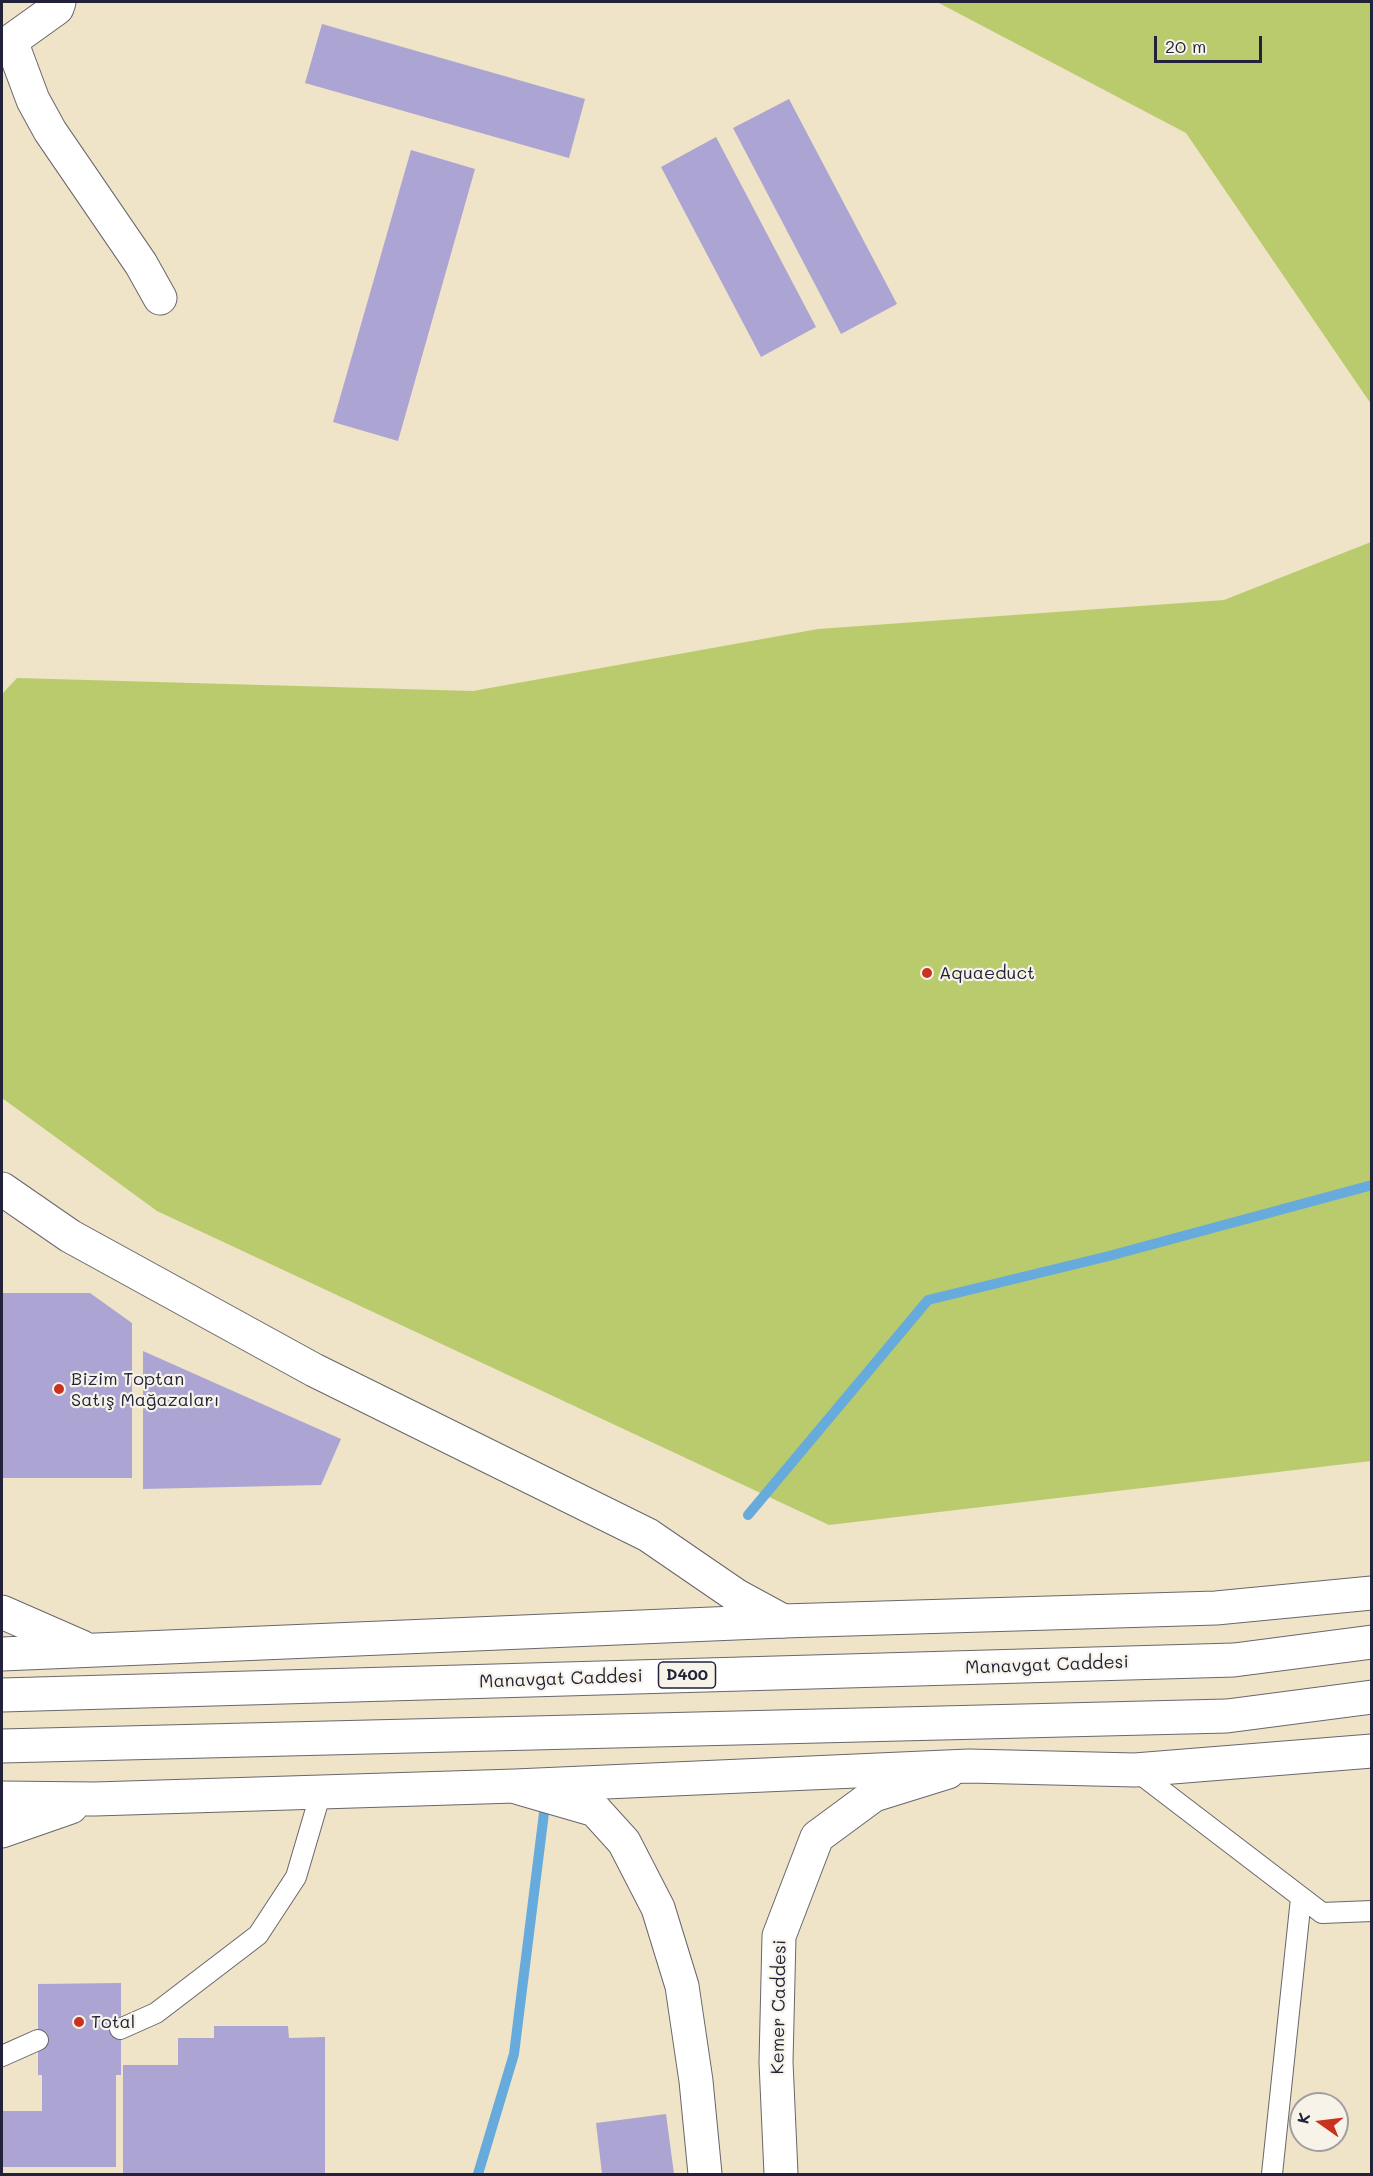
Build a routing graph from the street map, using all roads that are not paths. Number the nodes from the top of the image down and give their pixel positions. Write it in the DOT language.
graph roads {
  1 [pos="59,2"];
  2 [pos="6,43"];
  3 [pos="160,298"];
  4 [pos="2,1190"];
  5 [pos="1371,1593"];
  6 [pos="2,1612"];
  7 [pos="783,1621"];
  8 [pos="1371,1642"];
  9 [pos="89,1650"];
  10 [pos="2,1654"];
  11 [pos="2,1695"];
  12 [pos="1371,1696"];
  13 [pos="2,1746"];
  14 [pos="1371,1751"];
  15 [pos="969,1766"];
  16 [pos="1136,1770"];
  17 [pos="515,1786"];
  18 [pos="321,1792"];
  19 [pos="2,1798"];
  20 [pos="95,1799"];
  21 [pos="2,1831"];
  22 [pos="1301,1898"];
  23 [pos="1371,1911"];
  24 [pos="120,2029"];
  25 [pos="38,2040"];
  26 [pos="2,2056"];
  27 [pos="705,2175"];
  28 [pos="781,2175"];
  29 [pos="1272,2175"];
  1 -- 2 [label="main road"];
  2 -- 3 [label="main road"];
  4 -- 7 [label="main road"];
  5 -- 7 [label="main road"];
  6 -- 9 [label="main road"];
  7 -- 9 [label="main road"];
  8 -- 11 [label="main road, Manavgat Caddesi / D400"];
  9 -- 10 [label="main road"];
  12 -- 13 [label="main road"];
  14 -- 16 [label="main road"];
  15 -- 16 [label="main road"];
  15 -- 17 [label="main road"];
  15 -- 28 [label="main road, Kemer Caddesi"];
  16 -- 22 [label="lane"];
  17 -- 18 [label="main road"];
  17 -- 27 [label="main road"];
  18 -- 20 [label="main road"];
  18 -- 24 [label="lane"];
  19 -- 20 [label="main road"];
  20 -- 21 [label="main road"];
  22 -- 23 [label="lane"];
  22 -- 29 [label="lane"];
  25 -- 26 [label="lane"];
}
